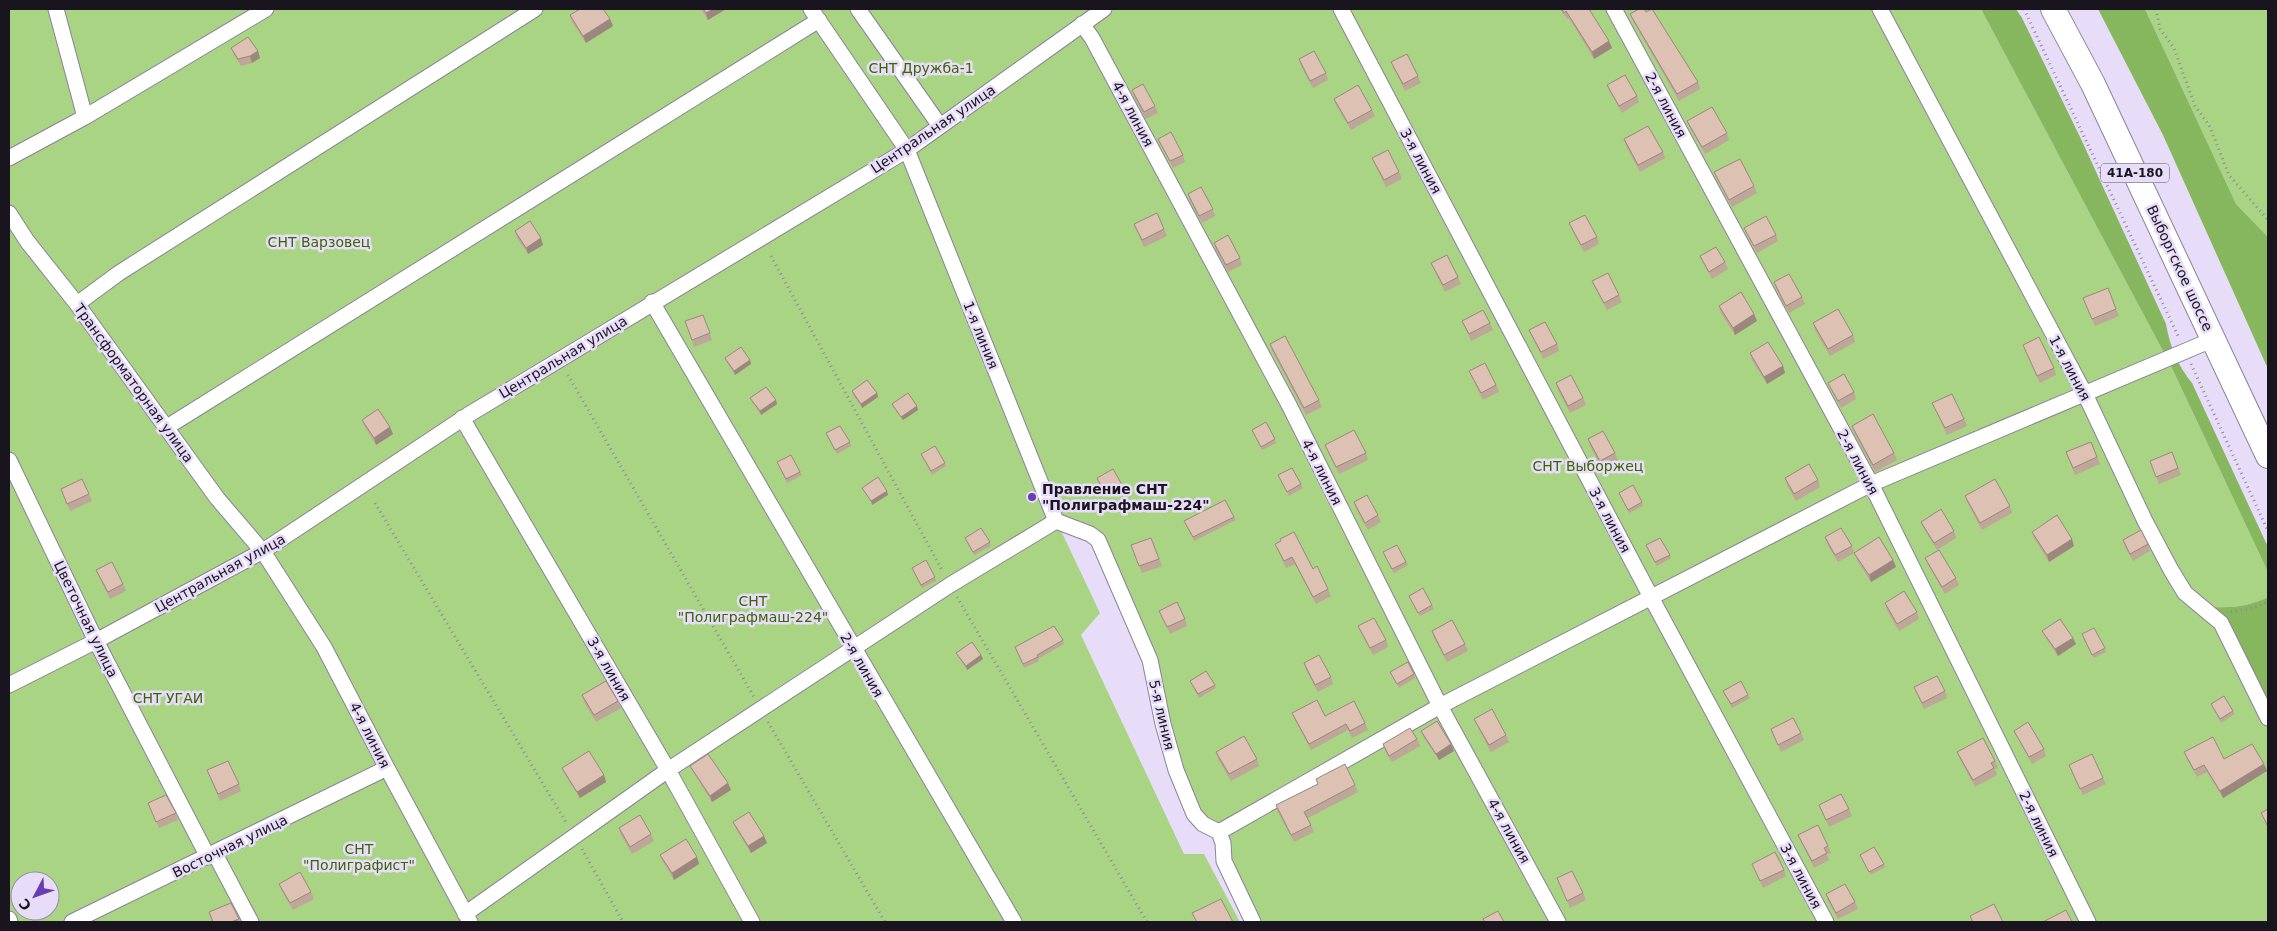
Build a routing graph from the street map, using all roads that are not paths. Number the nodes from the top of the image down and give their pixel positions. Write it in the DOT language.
graph roads {
  1 [pos="56,9"];
  2 [pos="266,9"];
  3 [pos="535,9"];
  4 [pos="858,9"];
  5 [pos="1104,9"];
  6 [pos="1341,9"];
  7 [pos="1614,9"];
  8 [pos="1880,9"];
  9 [pos="2053,9"];
  10 [pos="815,14"];
  11 [pos="1082,24"];
  12 [pos="85,117"];
  13 [pos="940,126"];
  14 [pos="907,150"];
  15 [pos="9,158"];
  16 [pos="9,213"];
  17 [pos="652,302"];
  18 [pos="77,304"];
  19 [pos="2214,339"];
  20 [pos="2085,394"];
  21 [pos="462,418"];
  22 [pos="167,427"];
  23 [pos="2268,456"];
  24 [pos="9,460"];
  25 [pos="1871,484"];
  26 [pos="1056,521"];
  27 [pos="263,551"];
  28 [pos="1652,599"];
  29 [pos="96,641"];
  30 [pos="853,649"];
  31 [pos="9,685"];
  32 [pos="1440,706"];
  33 [pos="2268,718"];
  34 [pos="387,768"];
  35 [pos="668,770"];
  36 [pos="1219,832"];
  37 [pos="211,856"];
  38 [pos="468,918"];
  39 [pos="72,922"];
  40 [pos="251,922"];
  41 [pos="752,922"];
  42 [pos="1014,922"];
  43 [pos="1253,922"];
  44 [pos="1558,922"];
  45 [pos="1826,922"];
  46 [pos="2088,922"];
  1 -- 12 [label="street"];
  2 -- 12 [label="street"];
  3 -- 18 [label="street"];
  4 -- 13 [label="street"];
  5 -- 11 [label="street, Центральная улица"];
  6 -- 28 [label="street, 3-я линия"];
  7 -- 25 [label="street, 2-я линия"];
  8 -- 20 [label="street, 1-я линия"];
  9 -- 19 [label="main road, Выборгское шоссе / 41А-180"];
  10 -- 14 [label="street, 1-я линия"];
  10 -- 22 [label="street"];
  11 -- 13 [label="street, Центральная улица"];
  11 -- 32 [label="street, 4-я линия"];
  12 -- 15 [label="street"];
  13 -- 14 [label="street, Центральная улица"];
  14 -- 17 [label="street, Центральная улица"];
  14 -- 26 [label="street, 1-я линия"];
  16 -- 18 [label="street, Трансформаторная улица"];
  17 -- 21 [label="street, Центральная улица"];
  17 -- 30 [label="street, 2-я линия"];
  18 -- 22 [label="street, Трансформаторная улица"];
  19 -- 20 [label="street"];
  19 -- 23 [label="main road, 41А-180"];
  20 -- 25 [label="street"];
  20 -- 33 [label="street, 1-я линия"];
  21 -- 27 [label="street, Центральная улица"];
  21 -- 35 [label="street, 3-я линия"];
  22 -- 27 [label="street, Трансформаторная улица"];
  24 -- 29 [label="street, Цветочная улица"];
  25 -- 28 [label="street"];
  25 -- 46 [label="street, 2-я линия"];
  26 -- 30 [label="street"];
  26 -- 36 [label="street, 5-я линия"];
  27 -- 29 [label="street, Центральная улица"];
  27 -- 34 [label="street, 4-я линия"];
  28 -- 32 [label="street"];
  28 -- 45 [label="street, 3-я линия"];
  29 -- 31 [label="street, Центральная улица"];
  29 -- 37 [label="street, Цветочная улица"];
  30 -- 35 [label="street"];
  30 -- 42 [label="street, 2-я линия"];
  32 -- 36 [label="street"];
  32 -- 44 [label="street, 4-я линия"];
  34 -- 37 [label="street, Восточная улица"];
  34 -- 38 [label="street, 4-я линия"];
  35 -- 38 [label="street"];
  35 -- 41 [label="street, 3-я линия"];
  36 -- 43 [label="street"];
  37 -- 39 [label="street, Восточная улица"];
  37 -- 40 [label="street, Цветочная улица"];
}
